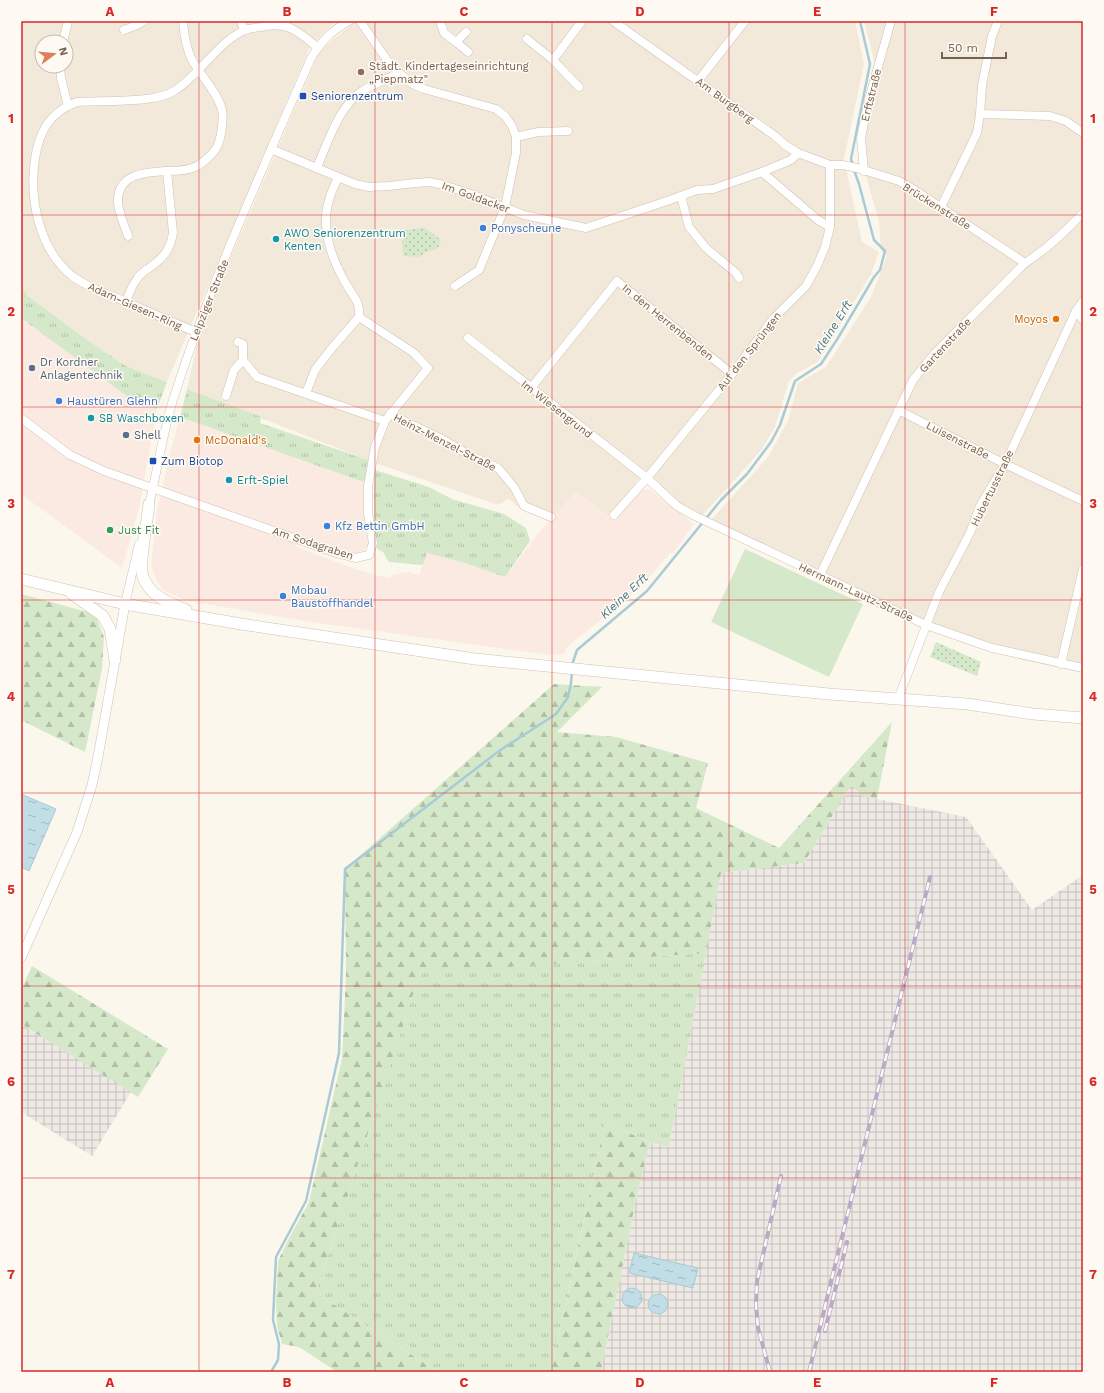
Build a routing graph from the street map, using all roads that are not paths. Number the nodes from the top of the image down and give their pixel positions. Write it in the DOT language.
graph roads {
  1 [pos="68,21"];
  2 [pos="144,21"];
  3 [pos="183,21"];
  4 [pos="241,21"];
  5 [pos="349,21"];
  6 [pos="360,21"];
  7 [pos="440,21"];
  8 [pos="582,21"];
  9 [pos="613,21"];
  10 [pos="745,21"];
  11 [pos="891,21"];
  12 [pos="998,21"];
  13 [pos="124,30"];
  14 [pos="244,30"];
  15 [pos="466,32"];
  16 [pos="65,34"];
  17 [pos="527,39"];
  18 [pos="456,42"];
  19 [pos="318,48"];
  20 [pos="468,52"];
  21 [pos="552,60"];
  22 [pos="198,69"];
  23 [pos="399,73"];
  24 [pos="61,74"];
  25 [pos="698,81"];
  26 [pos="579,87"];
  27 [pos="68,106"];
  28 [pos="980,114"];
  29 [pos="568,131"];
  30 [pos="1083,133"];
  31 [pos="516,137"];
  32 [pos="271,149"];
  33 [pos="798,152"];
  34 [pos="830,165"];
  35 [pos="843,165"];
  36 [pos="317,167"];
  37 [pos="861,169"];
  38 [pos="167,171"];
  39 [pos="762,172"];
  40 [pos="338,177"];
  41 [pos="681,196"];
  42 [pos="505,207"];
  43 [pos="941,207"];
  44 [pos="1083,213"];
  45 [pos="830,227"];
  46 [pos="128,236"];
  47 [pos="1025,263"];
  48 [pos="739,278"];
  49 [pos="454,286"];
  50 [pos="1083,301"];
  51 [pos="126,302"];
  52 [pos="1076,311"];
  53 [pos="359,318"];
  54 [pos="1083,320"];
  55 [pos="196,332"];
  56 [pos="468,338"];
  57 [pos="238,342"];
  58 [pos="243,360"];
  59 [pos="732,374"];
  60 [pos="531,388"];
  61 [pos="306,393"];
  62 [pos="226,396"];
  63 [pos="898,410"];
  64 [pos="387,417"];
  65 [pos="21,418"];
  66 [pos="1005,464"];
  67 [pos="647,478"];
  68 [pos="153,488"];
  69 [pos="1083,501"];
  70 [pos="149,504"];
  71 [pos="614,515"];
  72 [pos="552,517"];
  73 [pos="1083,569"];
  74 [pos="820,575"];
  75 [pos="21,579"];
  76 [pos="66,590"];
  77 [pos="125,604"];
  78 [pos="199,616"];
  79 [pos="926,625"];
  80 [pos="115,660"];
  81 [pos="1061,664"];
  82 [pos="1083,668"];
  83 [pos="898,699"];
  84 [pos="1083,718"];
  85 [pos="21,958"];
  1 -- 16 [label="street"];
  2 -- 13 [label="street"];
  3 -- 22 [label="street"];
  4 -- 14 [label="street"];
  5 -- 19 [label="street, Leipziger Straße"];
  6 -- 23 [label="street"];
  7 -- 18 [label="street"];
  8 -- 21 [label="street"];
  9 -- 25 [label="street, Am Burgberg"];
  10 -- 25 [label="street"];
  11 -- 37 [label="street, Erftstraße"];
  12 -- 28 [label="street"];
  14 -- 19 [label="street, Adam-Giesen-Ring"];
  14 -- 22 [label="street, Adam-Giesen-Ring"];
  15 -- 18 [label="street"];
  17 -- 21 [label="street"];
  18 -- 20 [label="street"];
  19 -- 32 [label="street, Leipziger Straße"];
  21 -- 26 [label="street"];
  22 -- 27 [label="street, Adam-Giesen-Ring"];
  22 -- 38 [label="street"];
  23 -- 31 [label="street"];
  23 -- 36 [label="street"];
  24 -- 27 [label="street"];
  25 -- 33 [label="street, Am Burgberg"];
  27 -- 51 [label="street, Adam-Giesen-Ring"];
  28 -- 30 [label="street"];
  28 -- 43 [label="street"];
  29 -- 31 [label="street"];
  31 -- 42 [label="street"];
  32 -- 36 [label="street, Im Goldacker"];
  32 -- 55 [label="street, Leipziger Straße"];
  33 -- 34 [label="street, Am Burgberg"];
  33 -- 39 [label="street, Im Goldacker"];
  34 -- 35 [label="street, Am Burgberg"];
  34 -- 45 [label="street, Auf den Sprüngen"];
  35 -- 37 [label="street, Brückenstraße"];
  36 -- 40 [label="street, Im Goldacker"];
  37 -- 43 [label="street, Brückenstraße"];
  38 -- 46 [label="street"];
  38 -- 51 [label="street"];
  39 -- 41 [label="street, Im Goldacker"];
  39 -- 45 [label="street"];
  40 -- 42 [label="street, Im Goldacker"];
  40 -- 53 [label="street"];
  41 -- 42 [label="street, Im Goldacker"];
  41 -- 48 [label="street"];
  42 -- 49 [label="street"];
  43 -- 47 [label="street, Brückenstraße"];
  44 -- 47 [label="street, Gartenstraße"];
  45 -- 59 [label="street, Auf den Sprüngen"];
  47 -- 63 [label="street, Gartenstraße"];
  50 -- 52 [label="street, Hubertusstraße"];
  51 -- 55 [label="street, Adam-Giesen-Ring"];
  52 -- 54 [label="street"];
  52 -- 66 [label="street, Hubertusstraße"];
  53 -- 61 [label="street"];
  53 -- 64 [label="street, Am Sodagraben"];
  55 -- 68 [label="street, Leipziger Straße"];
  56 -- 60 [label="street, Im Wiesengrund"];
  57 -- 58 [label="street"];
  58 -- 61 [label="street, Heinz-Menzel-Straße"];
  58 -- 62 [label="street"];
  59 -- 60 [label="street, In den Herrenbenden"];
  59 -- 67 [label="street, Auf den Sprüngen"];
  60 -- 67 [label="street, Im Wiesengrund"];
  61 -- 64 [label="street, Heinz-Menzel-Straße"];
  63 -- 66 [label="street, Luisenstraße"];
  63 -- 74 [label="street, Gartenstraße"];
  64 -- 68 [label="street, Am Sodagraben"];
  64 -- 72 [label="street, Heinz-Menzel-Straße"];
  65 -- 68 [label="street"];
  66 -- 69 [label="street, Luisenstraße"];
  66 -- 79 [label="street, Hubertusstraße"];
  67 -- 71 [label="street, Auf den Sprüngen"];
  67 -- 74 [label="street, Hermann-Lautz-Straße"];
  68 -- 70 [label="street, Leipziger Straße"];
  70 -- 77 [label="street, Leipziger Straße"];
  70 -- 78 [label="main road"];
  73 -- 81 [label="street"];
  74 -- 79 [label="street, Hermann-Lautz-Straße"];
  75 -- 76 [label="main road"];
  76 -- 77 [label="main road"];
  76 -- 80 [label="main road"];
  77 -- 78 [label="main road"];
  77 -- 80 [label="street"];
  78 -- 83 [label="main road"];
  79 -- 81 [label="street, Hermann-Lautz-Straße"];
  79 -- 83 [label="street, Hubertusstraße"];
  80 -- 85 [label="street"];
  81 -- 82 [label="street, Hermann-Lautz-Straße"];
  83 -- 84 [label="main road"];
}
